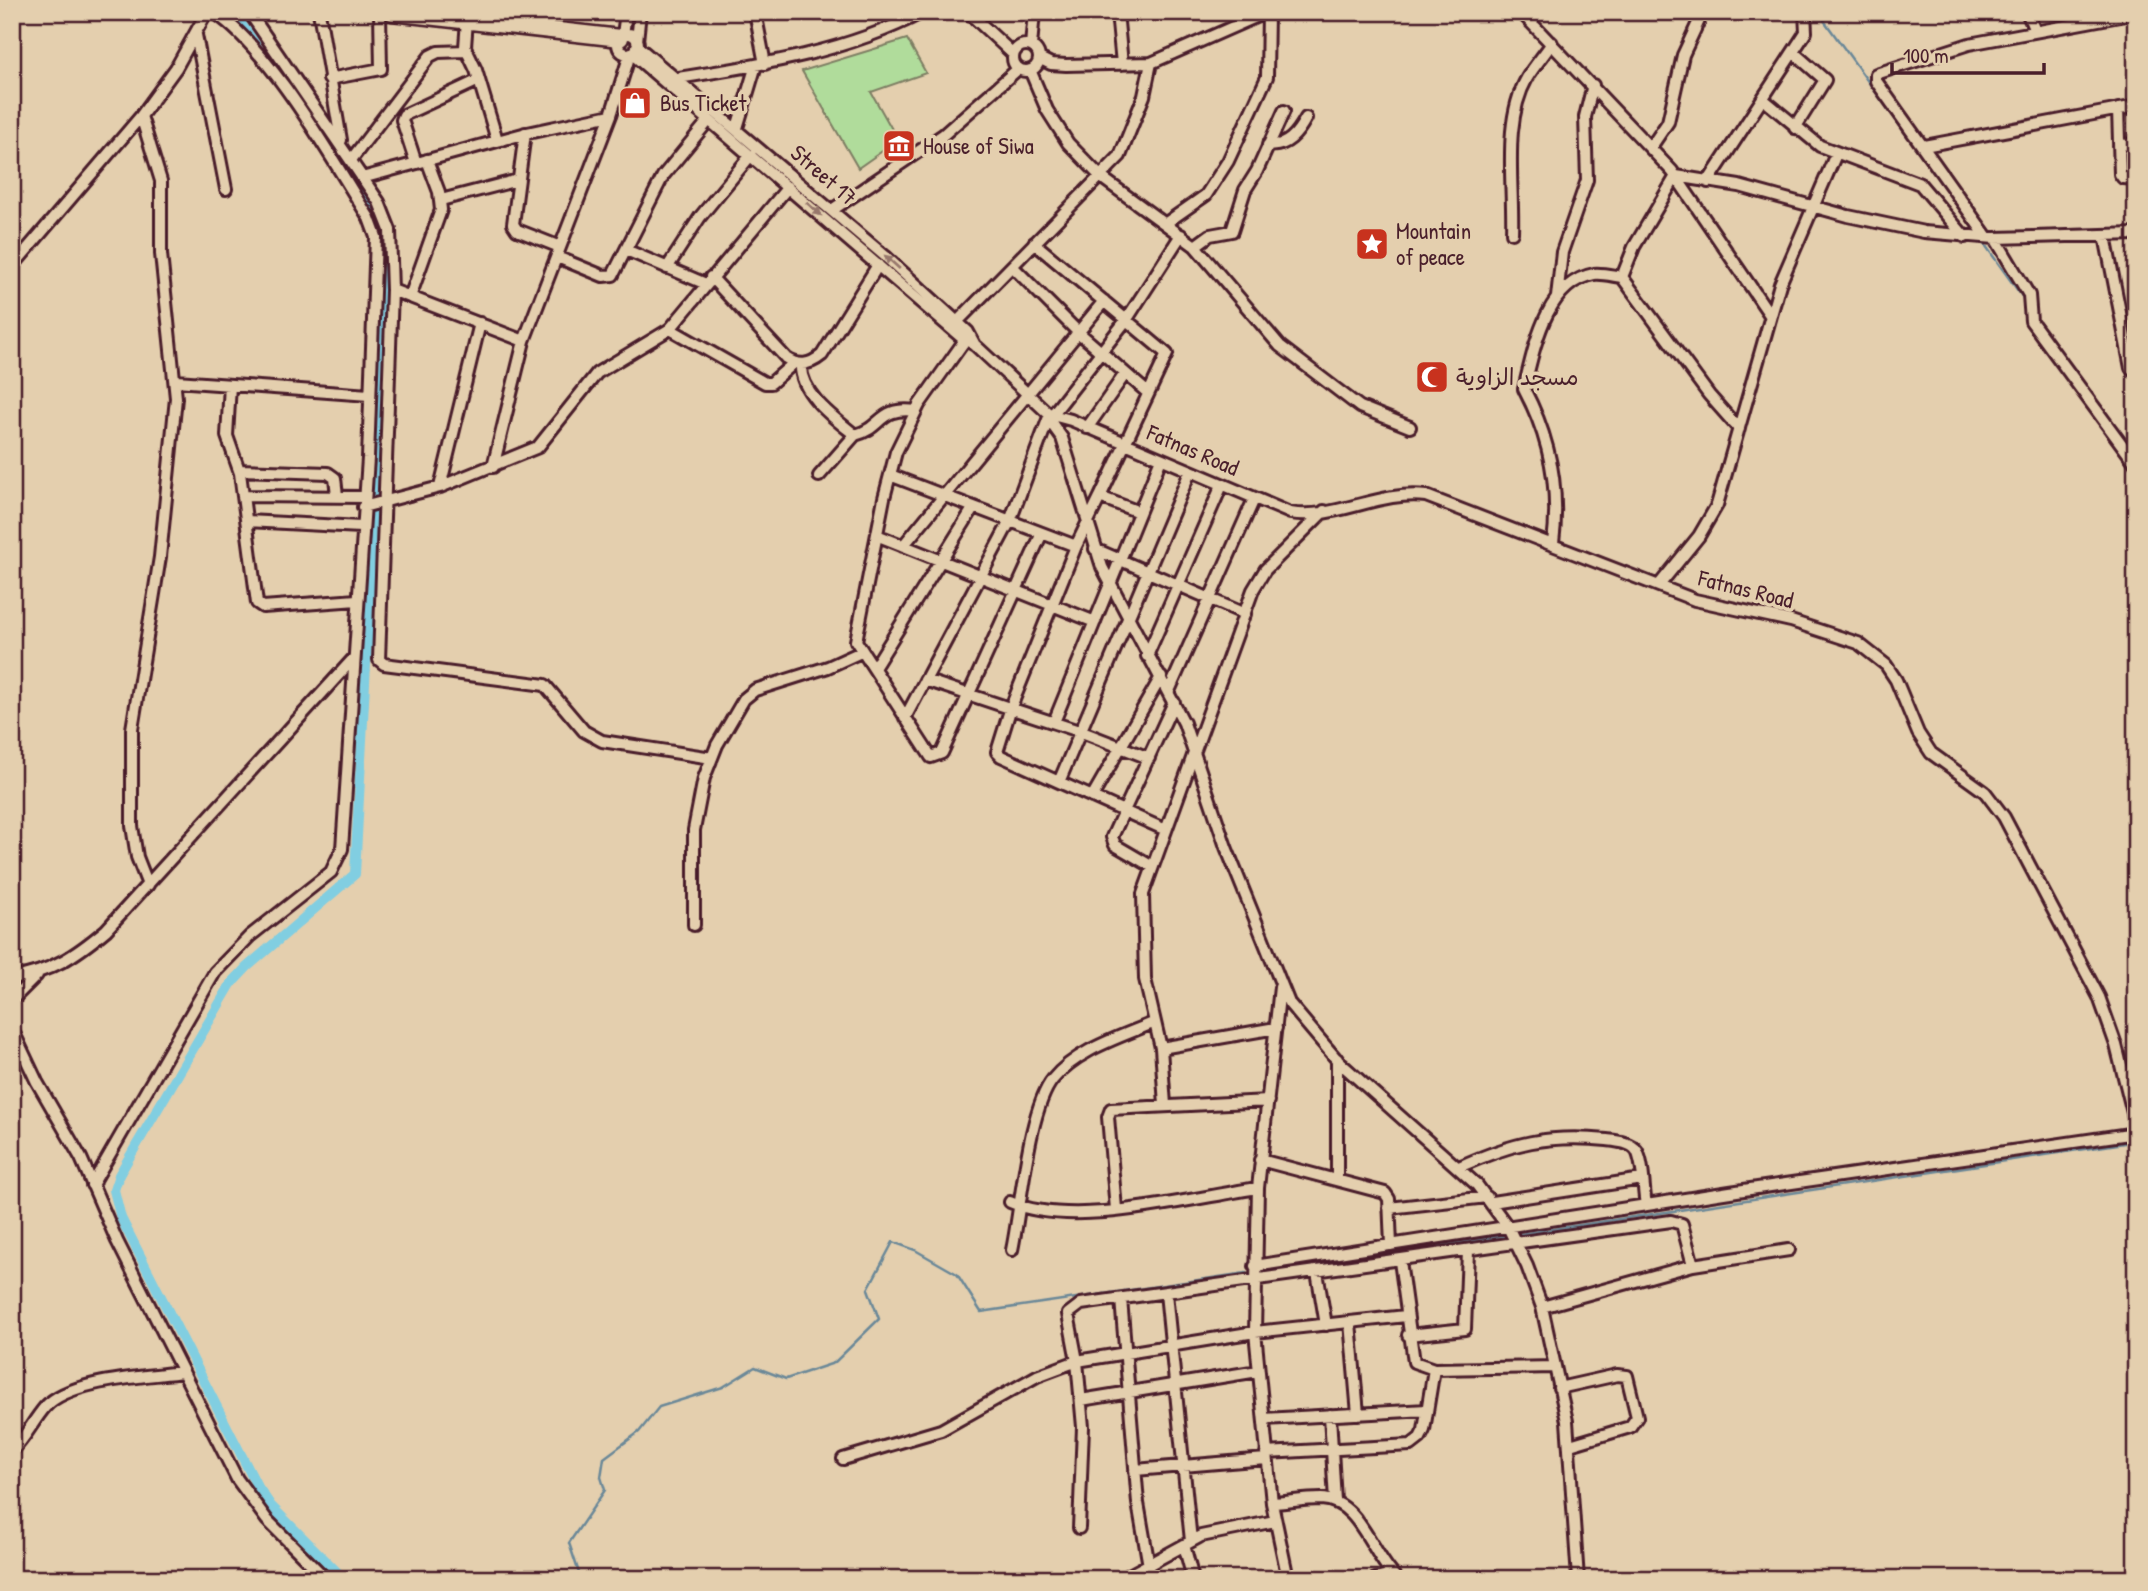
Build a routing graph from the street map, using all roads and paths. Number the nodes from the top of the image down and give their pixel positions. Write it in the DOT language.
graph roads {
  1 [pos="207,12"];
  2 [pos="214,12"];
  3 [pos="249,12"];
  4 [pos="319,12"];
  5 [pos="380,12"];
  6 [pos="392,12"];
  7 [pos="626,12"];
  8 [pos="640,12"];
  9 [pos="755,12"];
  10 [pos="923,12"];
  11 [pos="968,12"];
  12 [pos="1034,12"];
  13 [pos="1117,12"];
  14 [pos="1267,12"];
  15 [pos="1521,12"];
  16 [pos="1703,12"];
  17 [pos="1805,12"];
  18 [pos="2027,12"];
  19 [pos="2136,13"];
  20 [pos="2106,15"];
  21 [pos="467,20"];
  22 [pos="2035,31"];
  23 [pos="196,35"];
  24 [pos="621,37"];
  25 [pos="1552,43"];
  26 [pos="1031,46"];
  27 [pos="634,49"];
  28 [pos="466,51"];
  29 [pos="1793,52"];
  30 [pos="1013,54"];
  31 [pos="1039,58"];
  32 [pos="1151,63"];
  33 [pos="761,65"];
  34 [pos="1122,65"];
  35 [pos="1018,69"];
  36 [pos="1030,70"];
  37 [pos="678,78"];
  38 [pos="329,79"];
  39 [pos="479,79"];
  40 [pos="1593,85"];
  41 [pos="1763,99"];
  42 [pos="2136,106"];
  43 [pos="2118,109"];
  44 [pos="1284,111"];
  45 [pos="611,115"];
  46 [pos="141,116"];
  47 [pos="1307,118"];
  48 [pos="709,120"];
  49 [pos="737,128"];
  50 [pos="1795,128"];
  51 [pos="525,133"];
  52 [pos="498,140"];
  53 [pos="2136,144"];
  54 [pos="1268,145"];
  55 [pos="2119,145"];
  56 [pos="342,146"];
  57 [pos="1651,146"];
  58 [pos="1924,146"];
  59 [pos="1836,154"];
  60 [pos="751,155"];
  61 [pos="351,160"];
  62 [pos="422,161"];
  63 [pos="1269,166"];
  64 [pos="1257,171"];
  65 [pos="1676,176"];
  66 [pos="1101,177"];
  67 [pos="362,178"];
  68 [pos="2136,179"];
  69 [pos="518,180"];
  70 [pos="1708,182"];
  71 [pos="788,187"];
  72 [pos="226,189"];
  73 [pos="441,200"];
  74 [pos="1815,206"];
  75 [pos="832,210"];
  76 [pos="1166,223"];
  77 [pos="1512,233"];
  78 [pos="2136,234"];
  79 [pos="1181,235"];
  80 [pos="2105,236"];
  81 [pos="1965,237"];
  82 [pos="1991,238"];
  83 [pos="1034,243"];
  84 [pos="1195,246"];
  85 [pos="626,250"];
  86 [pos="559,252"];
  87 [pos="878,265"];
  88 [pos="1012,266"];
  89 [pos="12,267"];
  90 [pos="667,268"];
  91 [pos="1622,277"];
  92 [pos="708,281"];
  93 [pos="392,290"];
  94 [pos="410,297"];
  95 [pos="1557,297"];
  96 [pos="1104,301"];
  97 [pos="1770,315"];
  98 [pos="1127,319"];
  99 [pos="957,322"];
  100 [pos="480,323"];
  101 [pos="670,329"];
  102 [pos="1077,331"];
  103 [pos="524,341"];
  104 [pos="970,342"];
  105 [pos="1102,353"];
  106 [pos="797,363"];
  107 [pos="2136,372"];
  108 [pos="1125,374"];
  109 [pos="176,381"];
  110 [pos="230,385"];
  111 [pos="1026,393"];
  112 [pos="1148,393"];
  113 [pos="369,395"];
  114 [pos="916,411"];
  115 [pos="1050,417"];
  116 [pos="1410,427"];
  117 [pos="1087,428"];
  118 [pos="1739,429"];
  119 [pos="855,435"];
  120 [pos="1125,444"];
  121 [pos="1161,459"];
  122 [pos="2136,464"];
  123 [pos="492,467"];
  124 [pos="239,470"];
  125 [pos="1190,472"];
  126 [pos="890,475"];
  127 [pos="819,476"];
  128 [pos="1222,485"];
  129 [pos="440,487"];
  130 [pos="244,496"];
  131 [pos="337,496"];
  132 [pos="943,496"];
  133 [pos="1100,497"];
  134 [pos="1254,499"];
  135 [pos="364,502"];
  136 [pos="386,503"];
  137 [pos="974,507"];
  138 [pos="1324,511"];
  139 [pos="1139,512"];
  140 [pos="247,521"];
  141 [pos="1010,521"];
  142 [pos="1087,523"];
  143 [pos="361,527"];
  144 [pos="1042,533"];
  145 [pos="879,536"];
  146 [pos="1553,543"];
  147 [pos="903,546"];
  148 [pos="1076,546"];
  149 [pos="1095,549"];
  150 [pos="1121,558"];
  151 [pos="940,562"];
  152 [pos="1150,571"];
  153 [pos="980,577"];
  154 [pos="1179,583"];
  155 [pos="1660,584"];
  156 [pos="1110,586"];
  157 [pos="1016,590"];
  158 [pos="1210,597"];
  159 [pos="358,600"];
  160 [pos="1053,604"];
  161 [pos="1245,614"];
  162 [pos="1095,622"];
  163 [pos="1129,622"];
  164 [pos="861,652"];
  165 [pos="1147,656"];
  166 [pos="354,659"];
  167 [pos="874,668"];
  168 [pos="1161,677"];
  169 [pos="925,680"];
  170 [pos="1169,691"];
  171 [pos="968,694"];
  172 [pos="1174,702"];
  173 [pos="1011,707"];
  174 [pos="905,718"];
  175 [pos="1054,722"];
  176 [pos="1082,732"];
  177 [pos="1121,747"];
  178 [pos="1195,757"];
  179 [pos="712,758"];
  180 [pos="1149,758"];
  181 [pos="1059,782"];
  182 [pos="1091,797"];
  183 [pos="1123,811"];
  184 [pos="1166,830"];
  185 [pos="1151,866"];
  186 [pos="148,884"];
  187 [pos="694,925"];
  188 [pos="38,973"];
  189 [pos="12,978"];
  190 [pos="1280,985"];
  191 [pos="12,1000"];
  192 [pos="1156,1022"];
  193 [pos="1276,1028"];
  194 [pos="12,1029"];
  195 [pos="1161,1048"];
  196 [pos="1337,1059"];
  197 [pos="1268,1101"];
  198 [pos="1165,1105"];
  199 [pos="2136,1125"];
  200 [pos="2136,1133"];
  201 [pos="1260,1160"];
  202 [pos="1459,1167"];
  203 [pos="1642,1179"];
  204 [pos="1337,1180"];
  205 [pos="92,1185"];
  206 [pos="1258,1188"];
  207 [pos="1489,1200"];
  208 [pos="1010,1202"];
  209 [pos="1646,1205"];
  210 [pos="1021,1207"];
  211 [pos="1389,1208"];
  212 [pos="1116,1209"];
  213 [pos="1508,1227"];
  214 [pos="1515,1243"];
  215 [pos="1391,1245"];
  216 [pos="1012,1250"];
  217 [pos="1789,1250"];
  218 [pos="1468,1251"];
  219 [pos="1399,1261"];
  220 [pos="1693,1265"];
  221 [pos="1255,1266"];
  222 [pos="1317,1272"];
  223 [pos="1254,1281"];
  224 [pos="1166,1293"];
  225 [pos="1121,1299"];
  226 [pos="1542,1307"];
  227 [pos="1406,1316"];
  228 [pos="1350,1322"];
  229 [pos="1326,1325"];
  230 [pos="1255,1332"];
  231 [pos="1408,1335"];
  232 [pos="1171,1344"];
  233 [pos="1125,1351"];
  234 [pos="1077,1362"];
  235 [pos="1555,1367"];
  236 [pos="1434,1369"];
  237 [pos="1258,1371"];
  238 [pos="182,1372"];
  239 [pos="1176,1384"];
  240 [pos="1559,1388"];
  241 [pos="1128,1393"];
  242 [pos="1081,1400"];
  243 [pos="1427,1410"];
  244 [pos="1358,1414"];
  245 [pos="1330,1415"];
  246 [pos="1264,1419"];
  247 [pos="1570,1445"];
  248 [pos="1333,1450"];
  249 [pos="12,1451"];
  250 [pos="1266,1456"];
  251 [pos="843,1459"];
  252 [pos="1184,1467"];
  253 [pos="1135,1470"];
  254 [pos="1335,1501"];
  255 [pos="1272,1503"];
  256 [pos="1275,1521"];
  257 [pos="1079,1528"];
  258 [pos="1187,1543"];
  259 [pos="1149,1566"];
  260 [pos="1395,1577"];
  261 [pos="326,1579"];
  262 [pos="1122,1579"];
  263 [pos="1193,1579"];
  264 [pos="1288,1579"];
  265 [pos="1375,1579"];
  266 [pos="1578,1579"];
  1 -- 23 [label="street"];
  2 -- 113 [label="street"];
  3 -- 56 [label="street"];
  4 -- 38 [label="street"];
  5 -- 38 [label="street"];
  6 -- 21 [label="street"];
  7 -- 24 [label="street"];
  8 -- 27 [label="street"];
  9 -- 33 [label="street"];
  10 -- 33 [label="street"];
  11 -- 30 [label="street"];
  12 -- 26 [label="street"];
  13 -- 34 [label="street"];
  14 -- 32 [label="street"];
  14 -- 76 [label="street"];
  15 -- 25 [label="street"];
  16 -- 57 [label="street"];
  17 -- 29 [label="street"];
  18 -- 22 [label="street"];
  19 -- 20 [label="street"];
  20 -- 22 [label="street"];
  21 -- 24 [label="street"];
  21 -- 28 [label="street"];
  22 -- 58 [label="street"];
  23 -- 46 [label="street"];
  23 -- 72 [label="street"];
  24 -- 27 [label="street"];
  24 -- 27 [label="street"];
  25 -- 40 [label="street"];
  25 -- 77 [label="street"];
  26 -- 30 [label="street"];
  26 -- 31 [label="street"];
  27 -- 37 [label="street, Street 17"];
  27 -- 45 [label="street"];
  27 -- 48 [label="street, Street 17"];
  28 -- 39 [label="street"];
  28 -- 61 [label="street"];
  29 -- 41 [label="street"];
  29 -- 50 [label="street"];
  30 -- 35 [label="street"];
  31 -- 34 [label="street"];
  31 -- 36 [label="street"];
  32 -- 34 [label="street"];
  32 -- 66 [label="street"];
  33 -- 37 [label="street"];
  33 -- 49 [label="street"];
  35 -- 36 [label="street"];
  35 -- 75 [label="street"];
  36 -- 66 [label="street"];
  37 -- 49 [label="street, Street 17"];
  38 -- 56 [label="street"];
  39 -- 52 [label="street"];
  39 -- 62 [label="street"];
  40 -- 57 [label="street"];
  40 -- 95 [label="street"];
  41 -- 50 [label="street"];
  41 -- 70 [label="street"];
  42 -- 43 [label="street"];
  43 -- 55 [label="street"];
  43 -- 58 [label="street"];
  44 -- 54 [label="street"];
  45 -- 51 [label="street"];
  45 -- 86 [label="street"];
  46 -- 89 [label="street"];
  46 -- 109 [label="street"];
  47 -- 54 [label="street"];
  48 -- 60 [label="street, Street 17"];
  48 -- 85 [label="street"];
  49 -- 75 [label="street, Street 17"];
  50 -- 59 [label="street"];
  51 -- 52 [label="street"];
  51 -- 69 [label="street"];
  52 -- 62 [label="street"];
  53 -- 55 [label="street"];
  54 -- 64 [label="street"];
  55 -- 68 [label="street"];
  56 -- 61 [label="street"];
  57 -- 65 [label="street"];
  58 -- 82 [label="street"];
  59 -- 74 [label="street"];
  59 -- 81 [label="street"];
  60 -- 71 [label="street, Street 17"];
  60 -- 90 [label="street"];
  61 -- 67 [label="street"];
  62 -- 67 [label="street"];
  62 -- 73 [label="street"];
  63 -- 64 [label="street"];
  64 -- 84 [label="street"];
  65 -- 70 [label="street"];
  65 -- 91 [label="street"];
  65 -- 97 [label="street"];
  66 -- 76 [label="street"];
  66 -- 83 [label="street"];
  67 -- 93 [label="street"];
  69 -- 73 [label="street"];
  69 -- 86 [label="street"];
  70 -- 74 [label="street"];
  71 -- 87 [label="street, Street 17, one-way"];
  71 -- 92 [label="street"];
  73 -- 94 [label="street"];
  74 -- 81 [label="street"];
  74 -- 97 [label="street"];
  99 -- 75 [label="street, Street 17, one-way"];
  76 -- 79 [label="street"];
  78 -- 80 [label="street"];
  79 -- 84 [label="street"];
  79 -- 98 [label="street"];
  80 -- 82 [label="street"];
  80 -- 107 [label="street"];
  81 -- 82 [label="street"];
  82 -- 122 [label="street"];
  83 -- 88 [label="street"];
  83 -- 96 [label="street"];
  84 -- 116 [label="street"];
  85 -- 86 [label="street"];
  85 -- 90 [label="street"];
  86 -- 103 [label="street"];
  87 -- 104 [label="street, Street 17"];
  87 -- 106 [label="street"];
  88 -- 99 [label="street"];
  88 -- 102 [label="street"];
  90 -- 92 [label="street"];
  91 -- 95 [label="street"];
  91 -- 118 [label="street"];
  92 -- 101 [label="street"];
  92 -- 106 [label="street"];
  93 -- 94 [label="street"];
  93 -- 136 [label="street"];
  94 -- 100 [label="street"];
  95 -- 146 [label="street"];
  96 -- 98 [label="street"];
  96 -- 102 [label="street"];
  97 -- 118 [label="street"];
  98 -- 105 [label="street"];
  98 -- 112 [label="street"];
  99 -- 104 [label="street, Street 17"];
  100 -- 103 [label="street"];
  100 -- 129 [label="street"];
  101 -- 106 [label="street"];
  101 -- 123 [label="street"];
  102 -- 105 [label="street"];
  102 -- 111 [label="street"];
  103 -- 123 [label="street"];
  104 -- 111 [label="street, Street 17"];
  104 -- 114 [label="street"];
  105 -- 108 [label="street"];
  105 -- 115 [label="street"];
  106 -- 119 [label="street"];
  108 -- 112 [label="street"];
  108 -- 117 [label="street"];
  109 -- 110 [label="street"];
  109 -- 186 [label="street"];
  110 -- 113 [label="street"];
  110 -- 124 [label="street"];
  111 -- 115 [label="street, Street 17"];
  111 -- 132 [label="street"];
  112 -- 120 [label="street"];
  113 -- 135 [label="street"];
  114 -- 119 [label="street"];
  114 -- 126 [label="street"];
  115 -- 117 [label="street, Fatnas Road"];
  115 -- 141 [label="street"];
  115 -- 142 [label="street"];
  117 -- 120 [label="street, Fatnas Road"];
  118 -- 155 [label="street"];
  119 -- 127 [label="street"];
  120 -- 121 [label="street, Fatnas Road"];
  120 -- 133 [label="street"];
  121 -- 125 [label="street, Fatnas Road"];
  121 -- 139 [label="street"];
  123 -- 129 [label="street"];
  124 -- 130 [label="street"];
  124 -- 131 [label="street"];
  125 -- 128 [label="street, Fatnas Road"];
  125 -- 152 [label="street"];
  126 -- 132 [label="street"];
  126 -- 145 [label="street"];
  128 -- 134 [label="street, Fatnas Road"];
  128 -- 154 [label="street"];
  129 -- 136 [label="street"];
  130 -- 131 [label="street"];
  130 -- 140 [label="street"];
  131 -- 135 [label="street"];
  132 -- 137 [label="street"];
  132 -- 147 [label="street"];
  133 -- 139 [label="street"];
  133 -- 142 [label="street"];
  134 -- 138 [label="street, Fatnas Road"];
  134 -- 158 [label="street"];
  135 -- 136 [label="street"];
  135 -- 143 [label="street"];
  136 -- 179 [label="street"];
  137 -- 141 [label="street"];
  137 -- 151 [label="street"];
  138 -- 146 [label="street, Fatnas Road"];
  138 -- 161 [label="street"];
  139 -- 150 [label="street"];
  140 -- 143 [label="street"];
  140 -- 159 [label="street"];
  141 -- 144 [label="street"];
  141 -- 153 [label="street"];
  142 -- 148 [label="street"];
  142 -- 149 [label="street"];
  143 -- 159 [label="street"];
  144 -- 148 [label="street"];
  144 -- 157 [label="street"];
  145 -- 147 [label="street"];
  145 -- 164 [label="street"];
  146 -- 155 [label="street, Fatnas Road"];
  147 -- 151 [label="street"];
  148 -- 160 [label="street"];
  149 -- 150 [label="street"];
  149 -- 156 [label="street"];
  150 -- 152 [label="street"];
  150 -- 156 [label="street"];
  151 -- 153 [label="street"];
  151 -- 167 [label="street"];
  152 -- 154 [label="street"];
  152 -- 163 [label="street"];
  153 -- 157 [label="street"];
  153 -- 169 [label="street"];
  154 -- 158 [label="street"];
  154 -- 165 [label="street"];
  155 -- 199 [label="street, Fatnas Road"];
  156 -- 162 [label="street"];
  156 -- 163 [label="street"];
  157 -- 160 [label="street"];
  157 -- 171 [label="street"];
  158 -- 161 [label="street"];
  158 -- 170 [label="street"];
  159 -- 166 [label="street"];
  160 -- 162 [label="street"];
  160 -- 173 [label="street"];
  161 -- 178 [label="street"];
  162 -- 175 [label="street"];
  163 -- 165 [label="street"];
  163 -- 176 [label="street"];
  164 -- 167 [label="street"];
  164 -- 179 [label="street"];
  165 -- 168 [label="street"];
  166 -- 186 [label="street"];
  166 -- 205 [label="street"];
  167 -- 174 [label="street"];
  168 -- 170 [label="street"];
  168 -- 177 [label="street"];
  169 -- 171 [label="street"];
  169 -- 174 [label="street"];
  170 -- 172 [label="street"];
  171 -- 173 [label="street"];
  171 -- 174 [label="street"];
  172 -- 178 [label="street"];
  172 -- 180 [label="street"];
  173 -- 175 [label="street"];
  173 -- 181 [label="street"];
  175 -- 176 [label="street"];
  176 -- 177 [label="street"];
  176 -- 181 [label="street"];
  177 -- 180 [label="street"];
  177 -- 182 [label="street"];
  178 -- 184 [label="street"];
  178 -- 190 [label="street"];
  179 -- 187 [label="street"];
  180 -- 183 [label="street"];
  181 -- 182 [label="street"];
  182 -- 183 [label="street"];
  183 -- 184 [label="street"];
  183 -- 185 [label="street"];
  184 -- 185 [label="street"];
  185 -- 192 [label="street"];
  186 -- 188 [label="street"];
  188 -- 189 [label="street"];
  188 -- 191 [label="street"];
  190 -- 193 [label="street"];
  190 -- 196 [label="street"];
  192 -- 195 [label="street"];
  192 -- 210 [label="street"];
  193 -- 195 [label="street"];
  193 -- 197 [label="street"];
  194 -- 205 [label="street"];
  195 -- 198 [label="street"];
  196 -- 202 [label="street"];
  196 -- 204 [label="street"];
  197 -- 198 [label="street"];
  197 -- 201 [label="street"];
  198 -- 212 [label="street"];
  200 -- 209 [label="street"];
  201 -- 204 [label="street"];
  201 -- 206 [label="street"];
  202 -- 203 [label="street"];
  202 -- 207 [label="street"];
  203 -- 207 [label="street"];
  203 -- 209 [label="street"];
  204 -- 211 [label="street"];
  205 -- 238 [label="street"];
  206 -- 212 [label="street"];
  206 -- 221 [label="street"];
  207 -- 211 [label="street"];
  207 -- 213 [label="street"];
  208 -- 210 [label="street"];
  209 -- 213 [label="street"];
  210 -- 212 [label="street"];
  210 -- 216 [label="street"];
  211 -- 215 [label="street"];
  213 -- 214 [label="street"];
  213 -- 215 [label="street"];
  214 -- 218 [label="street"];
  214 -- 220 [label="street"];
  214 -- 226 [label="street"];
  215 -- 221 [label="street"];
  217 -- 220 [label="street"];
  218 -- 219 [label="street"];
  218 -- 231 [label="street"];
  219 -- 222 [label="street"];
  219 -- 227 [label="street"];
  220 -- 226 [label="street"];
  221 -- 223 [label="street"];
  222 -- 223 [label="street"];
  222 -- 229 [label="street"];
  223 -- 224 [label="street"];
  223 -- 230 [label="street"];
  224 -- 225 [label="street"];
  224 -- 232 [label="street"];
  225 -- 233 [label="street"];
  225 -- 234 [label="street"];
  226 -- 235 [label="street"];
  227 -- 228 [label="street"];
  227 -- 231 [label="street"];
  228 -- 229 [label="street"];
  228 -- 244 [label="street"];
  229 -- 230 [label="street"];
  230 -- 232 [label="street"];
  230 -- 237 [label="street"];
  231 -- 236 [label="street"];
  232 -- 233 [label="street"];
  232 -- 239 [label="street"];
  233 -- 234 [label="street"];
  233 -- 241 [label="street"];
  234 -- 242 [label="street"];
  234 -- 251 [label="street"];
  235 -- 236 [label="street"];
  235 -- 240 [label="street"];
  236 -- 243 [label="street"];
  237 -- 239 [label="street"];
  237 -- 246 [label="street"];
  238 -- 249 [label="street"];
  238 -- 261 [label="street"];
  239 -- 241 [label="street"];
  239 -- 252 [label="street"];
  240 -- 247 [label="street"];
  240 -- 247 [label="street"];
  241 -- 242 [label="street"];
  241 -- 253 [label="street"];
  242 -- 257 [label="street"];
  243 -- 244 [label="street"];
  243 -- 248 [label="street"];
  244 -- 245 [label="street"];
  245 -- 246 [label="street"];
  245 -- 248 [label="street"];
  246 -- 250 [label="street"];
  247 -- 266 [label="street"];
  248 -- 250 [label="street"];
  248 -- 254 [label="street"];
  250 -- 252 [label="street"];
  250 -- 255 [label="street"];
  252 -- 253 [label="street"];
  252 -- 258 [label="street"];
  253 -- 259 [label="street"];
  254 -- 255 [label="street"];
  254 -- 260 [label="street"];
  255 -- 256 [label="street"];
  256 -- 258 [label="street"];
  256 -- 264 [label="street"];
  258 -- 259 [label="street"];
  258 -- 263 [label="street"];
  259 -- 262 [label="street"];
  260 -- 265 [label="street"];
}
